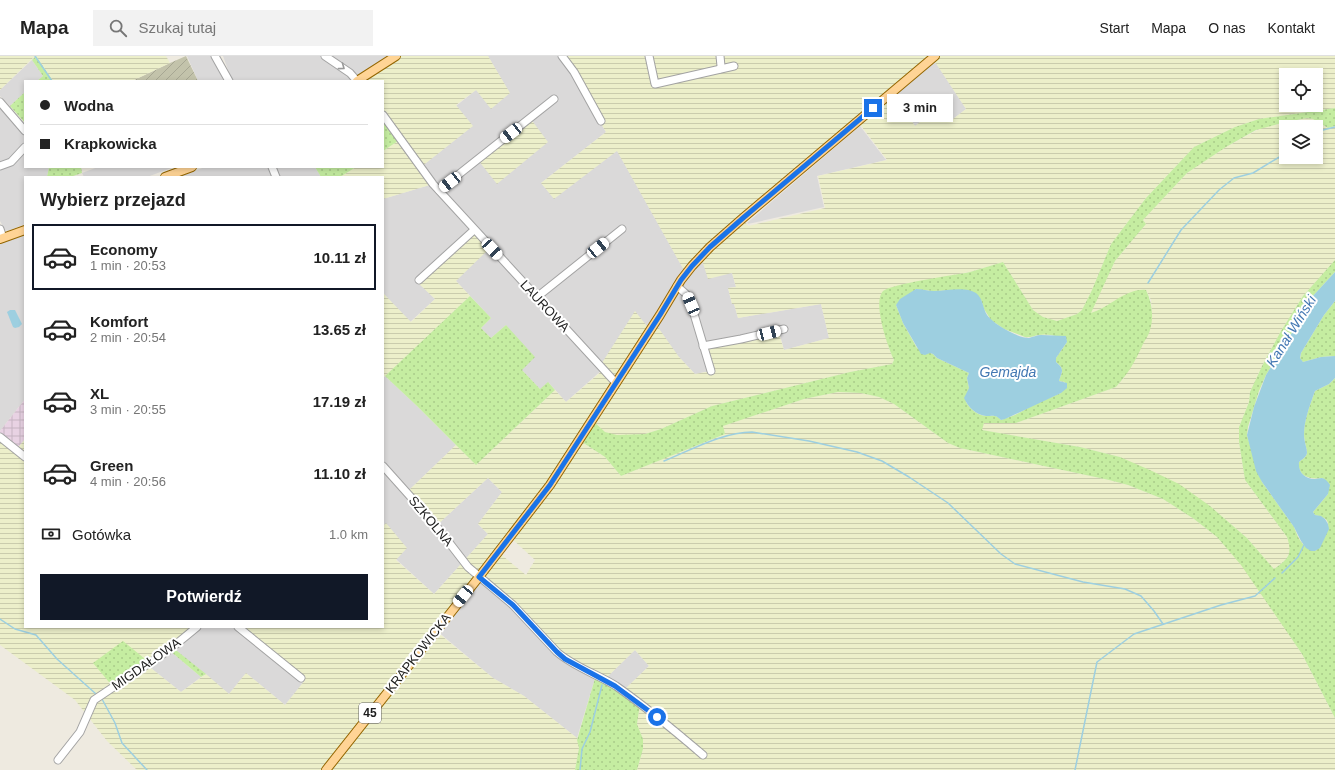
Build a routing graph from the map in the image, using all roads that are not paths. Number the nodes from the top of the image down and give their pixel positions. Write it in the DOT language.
graph roads {
  1 [pos="215,56"];
  2 [pos="325,56"];
  3 [pos="396,56"];
  4 [pos="562,56"];
  5 [pos="649,56"];
  6 [pos="720,56"];
  7 [pos="935,56"];
  8 [pos="734,66"];
  9 [pos="720,69"];
  10 [pos="228,80"];
  11 [pos="356,80"];
  12 [pos="359,80"];
  13 [pos="554,99"];
  14 [pos="0,102"];
  15 [pos="384,115"];
  16 [pos="601,121"];
  17 [pos="24,129"];
  18 [pos="24,148"];
  19 [pos="0,166"];
  20 [pos="189,168"];
  21 [pos="168,176"];
  22 [pos="439,190"];
  23 [pos="0,229"];
  24 [pos="622,229"];
  25 [pos="24,230"];
  26 [pos="474,230"];
  27 [pos="1,239"];
  28 [pos="419,280"];
  29 [pos="677,286"];
  30 [pos="537,297"];
  31 [pos="784,329"];
  32 [pos="704,346"];
  33 [pos="711,371"];
  34 [pos="616,383"];
  35 [pos="0,437"];
  36 [pos="24,456"];
  37 [pos="384,467"];
  38 [pos="479,577"];
  39 [pos="196,628"];
  40 [pos="239,628"];
  41 [pos="301,678"];
  42 [pos="703,755"];
  43 [pos="58,760"];
  44 [pos="326,770"];
  1 -- 10 [label="street"];
  2 -- 11 [label="street, one-way"];
  3 -- 12 [label="main road"];
  4 -- 16 [label="street"];
  5 -- 9 [label="street"];
  6 -- 9 [label="street"];
  7 -- 29 [label="main road, KRAPKOWICKA / 45"];
  8 -- 9 [label="street"];
  13 -- 22 [label="street"];
  14 -- 17 [label="street"];
  15 -- 22 [label="street, LAUROWA"];
  18 -- 19 [label="street"];
  20 -- 21 [label="main road"];
  22 -- 26 [label="street, LAUROWA"];
  23 -- 27 [label="street"];
  24 -- 30 [label="street"];
  25 -- 27 [label="main road"];
  26 -- 28 [label="street"];
  26 -- 30 [label="street, LAUROWA"];
  29 -- 32 [label="street"];
  29 -- 34 [label="main road, KRAPKOWICKA / 45"];
  30 -- 34 [label="street, LAUROWA"];
  31 -- 32 [label="street"];
  32 -- 33 [label="street"];
  34 -- 38 [label="main road, KRAPKOWICKA / 45"];
  35 -- 36 [label="street"];
  37 -- 38 [label="street, SZKOLNA"];
  38 -- 42 [label="street, SZKOLNA"];
  38 -- 44 [label="main road, KRAPKOWICKA / 45"];
  39 -- 43 [label="street, MIGDAŁOWA"];
  40 -- 41 [label="street"];
}
